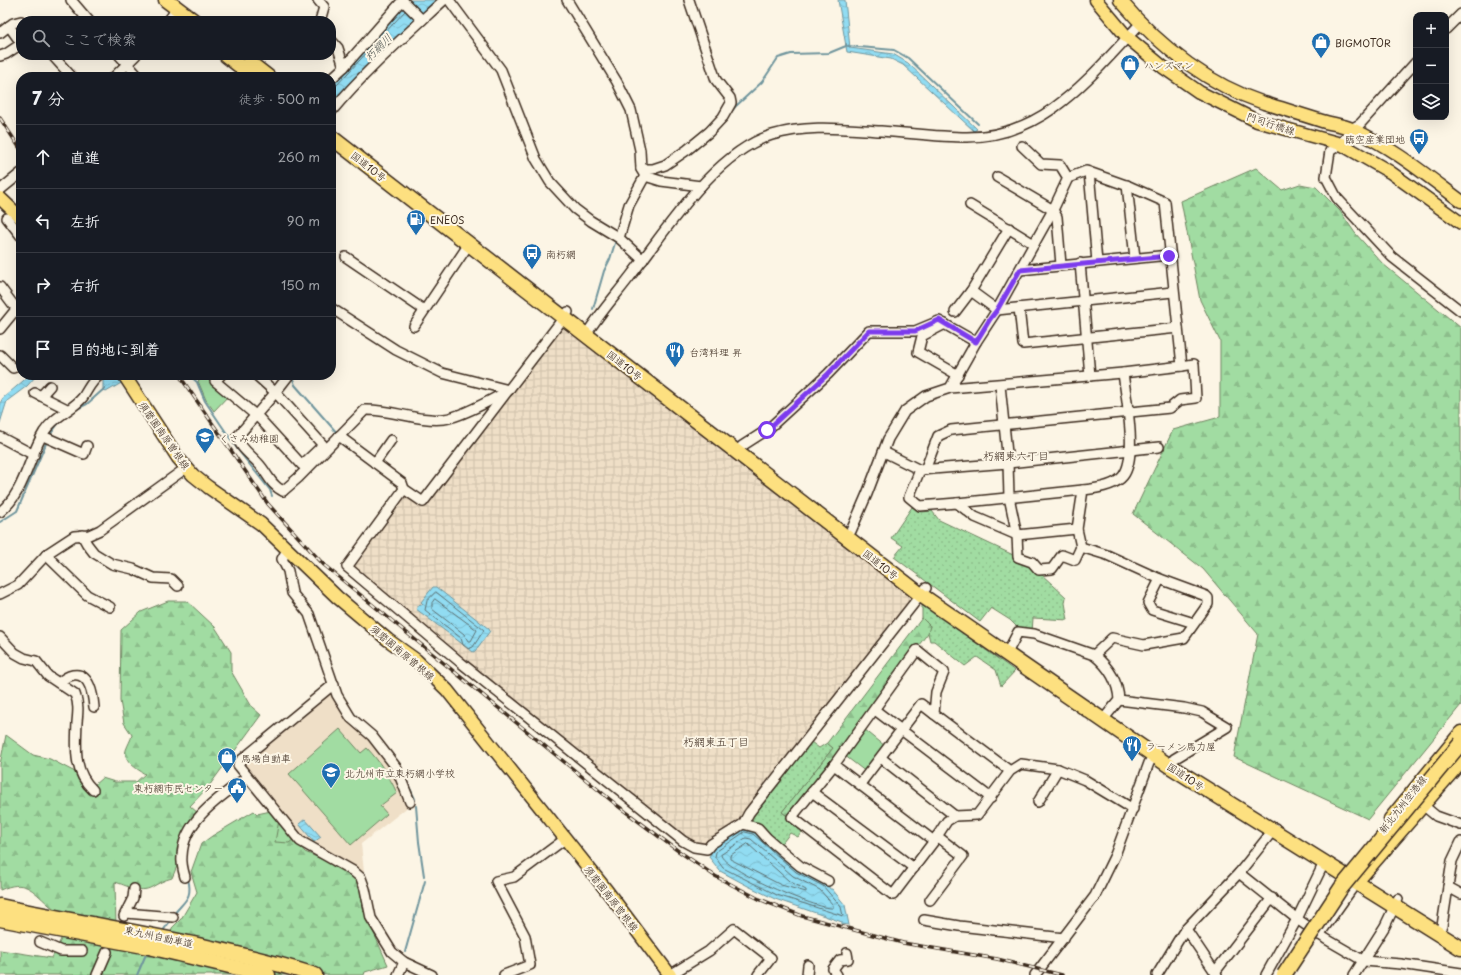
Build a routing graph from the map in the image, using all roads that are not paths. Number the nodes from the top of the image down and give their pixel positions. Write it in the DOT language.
graph roads {
  1 [pos="71,0"];
  2 [pos="155,0"];
  3 [pos="166,0"];
  4 [pos="444,0"];
  5 [pos="449,0"];
  6 [pos="567,0"];
  7 [pos="689,0"];
  8 [pos="1096,0"];
  9 [pos="1120,0"];
  10 [pos="323,2"];
  11 [pos="404,2"];
  12 [pos="85,16"];
  13 [pos="174,16"];
  14 [pos="174,16"];
  15 [pos="321,16"];
  16 [pos="420,18"];
  17 [pos="1459,19"];
  18 [pos="16,23"];
  19 [pos="1140,24"];
  20 [pos="9,26"];
  21 [pos="1449,27"];
  22 [pos="0,33"];
  23 [pos="16,36"];
  24 [pos="1127,37"];
  25 [pos="336,46"];
  26 [pos="16,47"];
  27 [pos="0,56"];
  28 [pos="57,60"];
  29 [pos="123,60"];
  30 [pos="131,60"];
  31 [pos="232,60"];
  32 [pos="246,60"];
  33 [pos="127,64"];
  34 [pos="1413,65"];
  35 [pos="344,67"];
  36 [pos="67,72"];
  37 [pos="119,72"];
  38 [pos="134,72"];
  39 [pos="248,72"];
  40 [pos="262,72"];
  41 [pos="336,74"];
  42 [pos="336,106"];
  43 [pos="1351,129"];
  44 [pos="336,131"];
  45 [pos="336,141"];
  46 [pos="1341,144"];
  47 [pos="1022,146"];
  48 [pos="643,172"];
  49 [pos="1089,172"];
  50 [pos="16,177"];
  51 [pos="997,177"];
  52 [pos="1068,178"];
  53 [pos="1127,185"];
  54 [pos="701,186"];
  55 [pos="0,190"];
  56 [pos="0,198"];
  57 [pos="1461,201"];
  58 [pos="970,205"];
  59 [pos="1053,210"];
  60 [pos="11,218"];
  61 [pos="1461,224"];
  62 [pos="16,227"];
  63 [pos="1009,228"];
  64 [pos="619,238"];
  65 [pos="469,244"];
  66 [pos="1034,244"];
  67 [pos="1169,256"];
  68 [pos="346,257"];
  69 [pos="1135,258"];
  70 [pos="643,260"];
  71 [pos="1097,262"];
  72 [pos="1080,263"];
  73 [pos="1062,265"];
  74 [pos="1020,270"];
  75 [pos="4,289"];
  76 [pos="971,290"];
  77 [pos="1173,292"];
  78 [pos="1083,300"];
  79 [pos="16,308"];
  80 [pos="1019,308"];
  81 [pos="424,310"];
  82 [pos="997,310"];
  83 [pos="1461,311"];
  84 [pos="16,312"];
  85 [pos="336,312"];
  86 [pos="956,312"];
  87 [pos="566,315"];
  88 [pos="945,324"];
  89 [pos="414,326"];
  90 [pos="1178,328"];
  91 [pos="0,329"];
  92 [pos="588,331"];
  93 [pos="1086,336"];
  94 [pos="976,342"];
  95 [pos="0,355"];
  96 [pos="1182,366"];
  97 [pos="13,368"];
  98 [pos="1123,373"];
  99 [pos="958,375"];
  100 [pos="1090,376"];
  101 [pos="94,380"];
  102 [pos="128,380"];
  103 [pos="216,380"];
  104 [pos="262,380"];
  105 [pos="285,380"];
  106 [pos="1000,385"];
  107 [pos="50,386"];
  108 [pos="950,388"];
  109 [pos="509,390"];
  110 [pos="276,393"];
  111 [pos="67,409"];
  112 [pos="1128,412"];
  113 [pos="255,416"];
  114 [pos="1004,424"];
  115 [pos="340,436"];
  116 [pos="0,437"];
  117 [pos="46,437"];
  118 [pos="391,440"];
  119 [pos="87,446"];
  120 [pos="742,446"];
  121 [pos="1159,447"];
  122 [pos="1132,450"];
  123 [pos="884,452"];
  124 [pos="34,455"];
  125 [pos="375,463"];
  126 [pos="1008,463"];
  127 [pos="302,465"];
  128 [pos="186,468"];
  129 [pos="922,470"];
  130 [pos="404,489"];
  131 [pos="1083,490"];
  132 [pos="283,491"];
  133 [pos="1009,497"];
  134 [pos="957,503"];
  135 [pos="0,512"];
  136 [pos="1077,529"];
  137 [pos="851,531"];
  138 [pos="82,535"];
  139 [pos="1017,535"];
  140 [pos="1081,548"];
  141 [pos="288,550"];
  142 [pos="46,555"];
  143 [pos="1160,579"];
  144 [pos="178,586"];
  145 [pos="923,591"];
  146 [pos="0,594"];
  147 [pos="110,607"];
  148 [pos="1194,623"];
  149 [pos="0,637"];
  150 [pos="1008,652"];
  151 [pos="1094,656"];
  152 [pos="59,683"];
  153 [pos="334,684"];
  154 [pos="1119,700"];
  155 [pos="94,707"];
  156 [pos="875,710"];
  157 [pos="934,714"];
  158 [pos="1104,718"];
  159 [pos="902,730"];
  160 [pos="1461,732"];
  161 [pos="1461,743"];
  162 [pos="1155,752"];
  163 [pos="1461,753"];
  164 [pos="881,758"];
  165 [pos="1174,760"];
  166 [pos="1461,762"];
  167 [pos="834,764"];
  168 [pos="1058,769"];
  169 [pos="1010,771"];
  170 [pos="247,777"];
  171 [pos="860,784"];
  172 [pos="93,790"];
  173 [pos="812,792"];
  174 [pos="991,798"];
  175 [pos="410,802"];
  176 [pos="1038,802"];
  177 [pos="1424,806"];
  178 [pos="1133,809"];
  179 [pos="955,816"];
  180 [pos="743,824"];
  181 [pos="1461,825"];
  182 [pos="1274,829"];
  183 [pos="565,839"];
  184 [pos="936,839"];
  185 [pos="1461,842"];
  186 [pos="1322,862"];
  187 [pos="914,868"];
  188 [pos="1239,873"];
  189 [pos="185,877"];
  190 [pos="1354,877"];
  191 [pos="828,881"];
  192 [pos="1448,887"];
  193 [pos="134,889"];
  194 [pos="1461,894"];
  195 [pos="1272,898"];
  196 [pos="930,900"];
  197 [pos="1396,903"];
  198 [pos="0,906"];
  199 [pos="173,917"];
  200 [pos="0,919"];
  201 [pos="1297,919"];
  202 [pos="924,920"];
  203 [pos="1310,928"];
  204 [pos="1186,929"];
  205 [pos="1439,929"];
  206 [pos="1320,935"];
  207 [pos="1064,938"];
  208 [pos="1461,938"];
  209 [pos="40,942"];
  210 [pos="1461,948"];
  211 [pos="82,951"];
  212 [pos="107,952"];
  213 [pos="847,953"];
  214 [pos="1364,961"];
  215 [pos="404,962"];
  216 [pos="808,965"];
  217 [pos="1216,973"];
  218 [pos="1271,973"];
  219 [pos="1458,974"];
  220 [pos="97,975"];
  221 [pos="268,975"];
  222 [pos="315,975"];
  223 [pos="398,975"];
  224 [pos="432,975"];
  225 [pos="504,975"];
  226 [pos="670,975"];
  227 [pos="758,975"];
  228 [pos="807,975"];
  229 [pos="837,975"];
  230 [pos="1035,975"];
  231 [pos="1157,975"];
  232 [pos="1284,975"];
  233 [pos="1292,975"];
  234 [pos="1354,975"];
  1 -- 12 [label="street"];
  2 -- 13 [label="highway"];
  3 -- 14 [label="highway"];
  4 -- 16 [label="street"];
  5 -- 64 [label="street"];
  6 -- 48 [label="street"];
  7 -- 48 [label="street"];
  8 -- 24 [label="main road, 門司行橋線"];
  9 -- 19 [label="main road, 門司行橋線"];
  10 -- 15 [label="street"];
  11 -- 16 [label="street"];
  11 -- 35 [label="street"];
  16 -- 42 [label="street"];
  17 -- 21 [label="street"];
  18 -- 20 [label="street"];
  19 -- 24 [label="street"];
  19 -- 43 [label="main road, 門司行橋線"];
  20 -- 22 [label="street"];
  20 -- 23 [label="street"];
  24 -- 46 [label="main road, 門司行橋線"];
  24 -- 54 [label="street"];
  25 -- 35 [label="street"];
  26 -- 27 [label="street"];
  28 -- 36 [label="street"];
  29 -- 33 [label="street"];
  30 -- 33 [label="street"];
  31 -- 39 [label="highway"];
  32 -- 40 [label="highway"];
  33 -- 37 [label="street"];
  33 -- 38 [label="street"];
  34 -- 43 [label="street"];
  35 -- 41 [label="street"];
  43 -- 46 [label="street"];
  43 -- 57 [label="main road, 門司行橋線"];
  44 -- 87 [label="highway, 国道10号"];
  45 -- 65 [label="highway, 国道10号"];
  46 -- 61 [label="main road, 門司行橋線"];
  46 -- 83 [label="street"];
  47 -- 52 [label="street"];
  48 -- 54 [label="street"];
  48 -- 64 [label="street"];
  49 -- 52 [label="street"];
  49 -- 53 [label="street"];
  49 -- 71 [label="street"];
  50 -- 55 [label="street"];
  51 -- 59 [label="street"];
  52 -- 59 [label="street"];
  53 -- 67 [label="street"];
  53 -- 69 [label="street"];
  54 -- 70 [label="street"];
  56 -- 60 [label="main road"];
  58 -- 63 [label="street"];
  59 -- 66 [label="street"];
  59 -- 73 [label="street"];
  60 -- 62 [label="street"];
  63 -- 66 [label="street"];
  63 -- 76 [label="street"];
  64 -- 70 [label="street"];
  65 -- 81 [label="street"];
  65 -- 87 [label="highway, 国道10号"];
  66 -- 74 [label="street"];
  67 -- 69 [label="street"];
  67 -- 77 [label="street"];
  68 -- 81 [label="street"];
  69 -- 71 [label="street"];
  70 -- 92 [label="street"];
  71 -- 72 [label="street"];
  72 -- 73 [label="street"];
  72 -- 78 [label="street"];
  73 -- 74 [label="street"];
  74 -- 82 [label="street"];
  75 -- 79 [label="street"];
  76 -- 82 [label="street"];
  76 -- 86 [label="street"];
  77 -- 78 [label="street"];
  77 -- 90 [label="street"];
  78 -- 80 [label="street"];
  78 -- 93 [label="street"];
  80 -- 82 [label="street"];
  80 -- 93 [label="street"];
  81 -- 89 [label="street"];
  82 -- 94 [label="street"];
  84 -- 91 [label="street"];
  85 -- 109 [label="street"];
  87 -- 92 [label="highway, 国道10号"];
  87 -- 109 [label="street"];
  88 -- 94 [label="street"];
  88 -- 99 [label="street"];
  88 -- 120 [label="street"];
  90 -- 93 [label="street"];
  90 -- 96 [label="street"];
  92 -- 120 [label="highway, 国道10号"];
  92 -- 145 [label="highway, 国道10号"];
  93 -- 100 [label="street"];
  94 -- 99 [label="street"];
  95 -- 97 [label="street"];
  96 -- 98 [label="street"];
  96 -- 112 [label="street"];
  98 -- 100 [label="street"];
  98 -- 112 [label="street"];
  99 -- 108 [label="street"];
  100 -- 106 [label="street"];
  101 -- 111 [label="street"];
  102 -- 128 [label="main road, 須磨園南原曽根線"];
  103 -- 113 [label="street"];
  104 -- 110 [label="street"];
  105 -- 110 [label="street"];
  106 -- 108 [label="street"];
  106 -- 114 [label="street"];
  107 -- 111 [label="street"];
  108 -- 123 [label="street"];
  109 -- 115 [label="street"];
  109 -- 130 [label="street"];
  110 -- 113 [label="street"];
  110 -- 127 [label="street"];
  111 -- 117 [label="street"];
  112 -- 114 [label="street"];
  112 -- 122 [label="street"];
  113 -- 127 [label="street"];
  113 -- 132 [label="street"];
  114 -- 126 [label="street"];
  114 -- 129 [label="street"];
  115 -- 125 [label="street"];
  115 -- 132 [label="street"];
  116 -- 124 [label="street"];
  117 -- 119 [label="street"];
  117 -- 124 [label="street"];
  118 -- 125 [label="street"];
  120 -- 137 [label="highway, 国道10号"];
  121 -- 122 [label="street"];
  122 -- 126 [label="street"];
  122 -- 131 [label="street"];
  123 -- 129 [label="street"];
  123 -- 137 [label="street"];
  124 -- 135 [label="street"];
  125 -- 130 [label="street"];
  126 -- 129 [label="street"];
  126 -- 133 [label="street"];
  127 -- 132 [label="street"];
  128 -- 138 [label="street"];
  128 -- 141 [label="main road, 須磨園南原曽根線"];
  129 -- 134 [label="street"];
  130 -- 180 [label="street"];
  131 -- 133 [label="street"];
  131 -- 136 [label="street"];
  133 -- 134 [label="street"];
  133 -- 139 [label="street"];
  134 -- 139 [label="street"];
  136 -- 139 [label="street"];
  136 -- 140 [label="street"];
  137 -- 145 [label="highway, 国道10号"];
  138 -- 142 [label="street"];
  138 -- 144 [label="street"];
  139 -- 140 [label="street"];
  140 -- 143 [label="street"];
  141 -- 153 [label="street"];
  141 -- 183 [label="main road, 須磨園南原曽根線"];
  142 -- 146 [label="street"];
  142 -- 147 [label="street"];
  143 -- 148 [label="street"];
  143 -- 148 [label="street"];
  145 -- 150 [label="highway, 国道10号"];
  145 -- 180 [label="street"];
  148 -- 151 [label="street"];
  149 -- 152 [label="street"];
  150 -- 151 [label="street"];
  150 -- 158 [label="highway, 国道10号"];
  151 -- 154 [label="street"];
  152 -- 155 [label="street"];
  152 -- 172 [label="street"];
  153 -- 170 [label="street"];
  153 -- 175 [label="street"];
  154 -- 158 [label="street"];
  154 -- 165 [label="street"];
  156 -- 157 [label="street"];
  156 -- 159 [label="street"];
  156 -- 167 [label="street"];
  157 -- 159 [label="street"];
  157 -- 169 [label="street"];
  158 -- 162 [label="highway, 国道10号"];
  159 -- 164 [label="street"];
  159 -- 174 [label="street"];
  160 -- 190 [label="main road, 新北九州空港線"];
  161 -- 232 [label="highway, bridge"];
  162 -- 165 [label="highway, 国道10号"];
  162 -- 178 [label="street"];
  162 -- 182 [label="highway, 国道10号"];
  163 -- 233 [label="highway"];
  164 -- 171 [label="street"];
  164 -- 179 [label="street"];
  165 -- 182 [label="highway, 国道10号"];
  166 -- 177 [label="main road, 新北九州空港線"];
  167 -- 171 [label="street"];
  167 -- 173 [label="street"];
  168 -- 169 [label="street"];
  168 -- 176 [label="street"];
  168 -- 178 [label="street"];
  169 -- 174 [label="street"];
  170 -- 189 [label="street"];
  170 -- 215 [label="street"];
  171 -- 184 [label="street"];
  173 -- 187 [label="street"];
  173 -- 187 [label="street"];
  174 -- 179 [label="street"];
  177 -- 181 [label="street"];
  177 -- 190 [label="main road, 新北九州空港線"];
  178 -- 207 [label="street"];
  179 -- 184 [label="street"];
  180 -- 191 [label="street"];
  182 -- 186 [label="highway, 国道10号"];
  182 -- 188 [label="street"];
  182 -- 190 [label="highway, 国道10号"];
  183 -- 225 [label="street"];
  183 -- 226 [label="main road, 須磨園南原曽根線"];
  184 -- 187 [label="street"];
  184 -- 196 [label="street"];
  185 -- 192 [label="street"];
  186 -- 190 [label="highway, 国道10号"];
  186 -- 201 [label="street"];
  188 -- 195 [label="street"];
  188 -- 204 [label="street"];
  190 -- 197 [label="highway, 国道10号"];
  190 -- 203 [label="street"];
  190 -- 206 [label="street"];
  192 -- 194 [label="street"];
  192 -- 205 [label="street"];
  193 -- 199 [label="street"];
  195 -- 201 [label="street"];
  195 -- 217 [label="street"];
  197 -- 205 [label="highway, 国道10号"];
  197 -- 214 [label="street"];
  198 -- 222 [label="highway, 東九州自動車道"];
  200 -- 221 [label="highway, 東九州自動車道"];
  201 -- 203 [label="street"];
  201 -- 218 [label="street"];
  202 -- 207 [label="street"];
  203 -- 206 [label="street"];
  204 -- 217 [label="street"];
  204 -- 231 [label="street"];
  205 -- 208 [label="highway, 国道10号"];
  205 -- 210 [label="highway, 国道10号"];
  206 -- 214 [label="street"];
  207 -- 230 [label="street"];
  209 -- 211 [label="street"];
  212 -- 220 [label="street"];
  213 -- 229 [label="street"];
  214 -- 219 [label="street"];
  214 -- 234 [label="street"];
  215 -- 223 [label="street"];
  215 -- 224 [label="street"];
  216 -- 228 [label="street"];
  226 -- 227 [label="street"];
}
